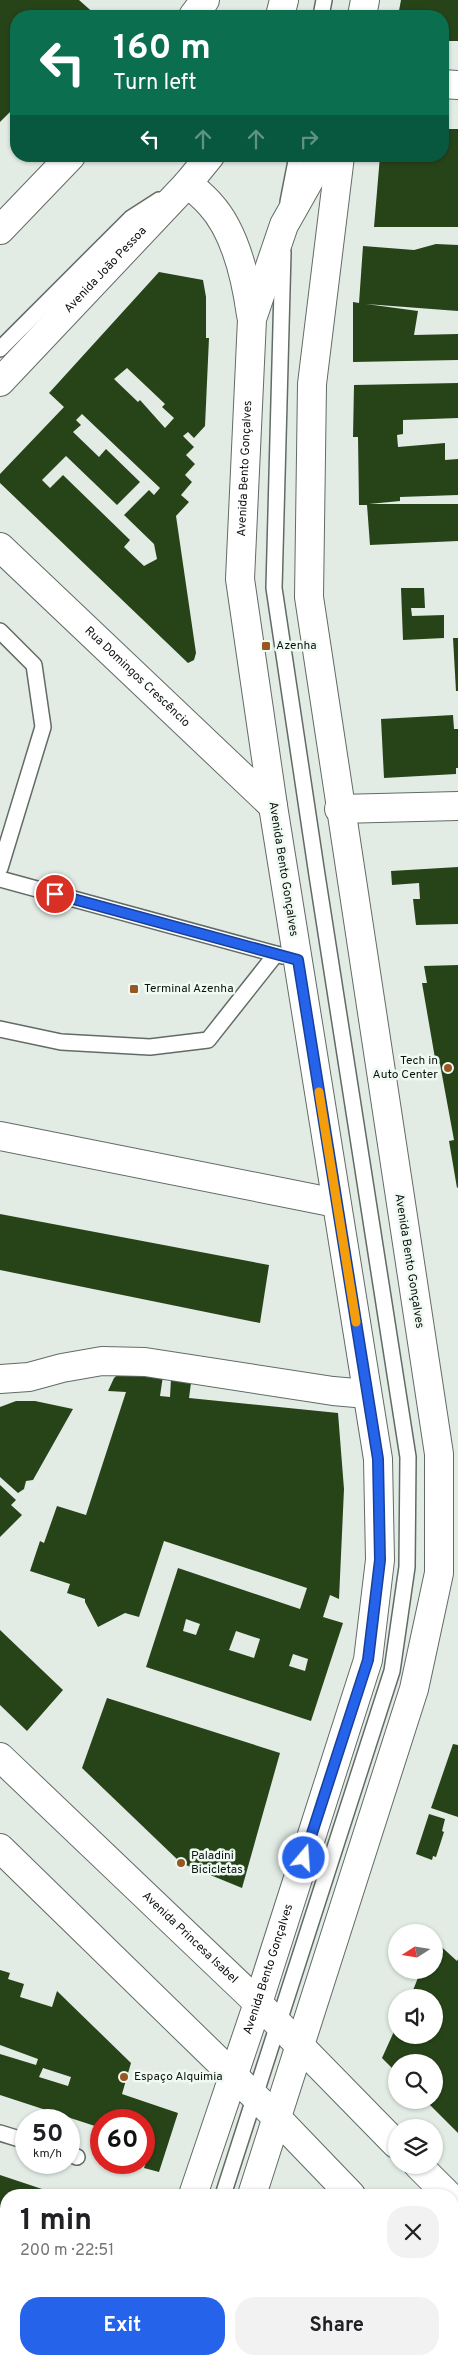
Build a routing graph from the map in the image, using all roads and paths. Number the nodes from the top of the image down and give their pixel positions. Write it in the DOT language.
graph roads {
  1 [pos="65,162"];
  2 [pos="205,162"];
  3 [pos="296,162"];
  4 [pos="320,162"];
  5 [pos="339,162"];
  6 [pos="188,183"];
  7 [pos="284,224"];
  8 [pos="0,230"];
  9 [pos="252,319"];
  10 [pos="0,349"];
  11 [pos="0,382"];
  12 [pos="0,547"];
  13 [pos="0,631"];
  14 [pos="273,806"];
  15 [pos="458,806"];
  16 [pos="340,809"];
  17 [pos="0,868"];
  18 [pos="0,879"];
  19 [pos="287,957"];
  20 [pos="0,1029"];
  21 [pos="0,1136"];
  22 [pos="336,1203"];
  23 [pos="0,1379"];
  24 [pos="367,1394"];
  25 [pos="0,1757"];
  26 [pos="0,1848"];
  27 [pos="258,2003"];
  28 [pos="279,2024"];
  29 [pos="300,2046"];
  30 [pos="232,2075"];
  31 [pos="255,2096"];
  32 [pos="277,2118"];
  33 [pos="0,2133"];
  34 [pos="388,2136"];
  35 [pos="15,2138"];
  36 [pos="427,2174"];
  37 [pos="195,2189"];
  38 [pos="225,2189"];
  39 [pos="254,2189"];
  40 [pos="345,2189"];
  41 [pos="442,2189"];
  1 -- 8 [label="main road"];
  2 -- 6 [label="main road, Avenida João Pessoa"];
  3 -- 7 [label="lane"];
  4 -- 7 [label="main road, Avenida Bento Gonçalves"];
  5 -- 16 [label="main road, Avenida Bento Gonçalves"];
  6 -- 9 [label="main road"];
  6 -- 10 [label="lane"];
  6 -- 11 [label="main road, Avenida João Pessoa"];
  7 -- 9 [label="main road, Avenida Bento Gonçalves"];
  7 -- 28 [label="lane"];
  9 -- 14 [label="main road, Avenida Bento Gonçalves"];
  12 -- 14 [label="main road, Rua Domingos Crescêncio"];
  13 -- 17 [label="lane"];
  14 -- 19 [label="main road, Avenida Bento Gonçalves"];
  15 -- 16 [label="main road"];
  16 -- 29 [label="main road, Avenida Bento Gonçalves"];
  18 -- 19 [label="lane"];
  19 -- 20 [label="lane"];
  19 -- 22 [label="main road, Avenida Bento Gonçalves"];
  21 -- 22 [label="main road"];
  22 -- 24 [label="main road, Avenida Bento Gonçalves"];
  23 -- 24 [label="main road"];
  24 -- 27 [label="main road, Avenida Bento Gonçalves"];
  25 -- 27 [label="main road, Avenida Princesa Isabel"];
  26 -- 30 [label="main road"];
  27 -- 28 [label="main road, Avenida Princesa Isabel"];
  27 -- 30 [label="main road, Avenida Bento Gonçalves"];
  28 -- 29 [label="main road, Avenida Princesa Isabel"];
  28 -- 31 [label="lane"];
  29 -- 32 [label="main road, Avenida Bento Gonçalves"];
  29 -- 34 [label="main road, Avenida Princesa Isabel"];
  30 -- 31 [label="main road"];
  30 -- 37 [label="main road, Avenida Bento Gonçalves"];
  31 -- 32 [label="main road"];
  31 -- 38 [label="lane"];
  32 -- 39 [label="main road, Avenida Bento Gonçalves"];
  32 -- 40 [label="main road"];
  33 -- 35 [label="lane"];
  36 -- 41 [label="main road"];
}
